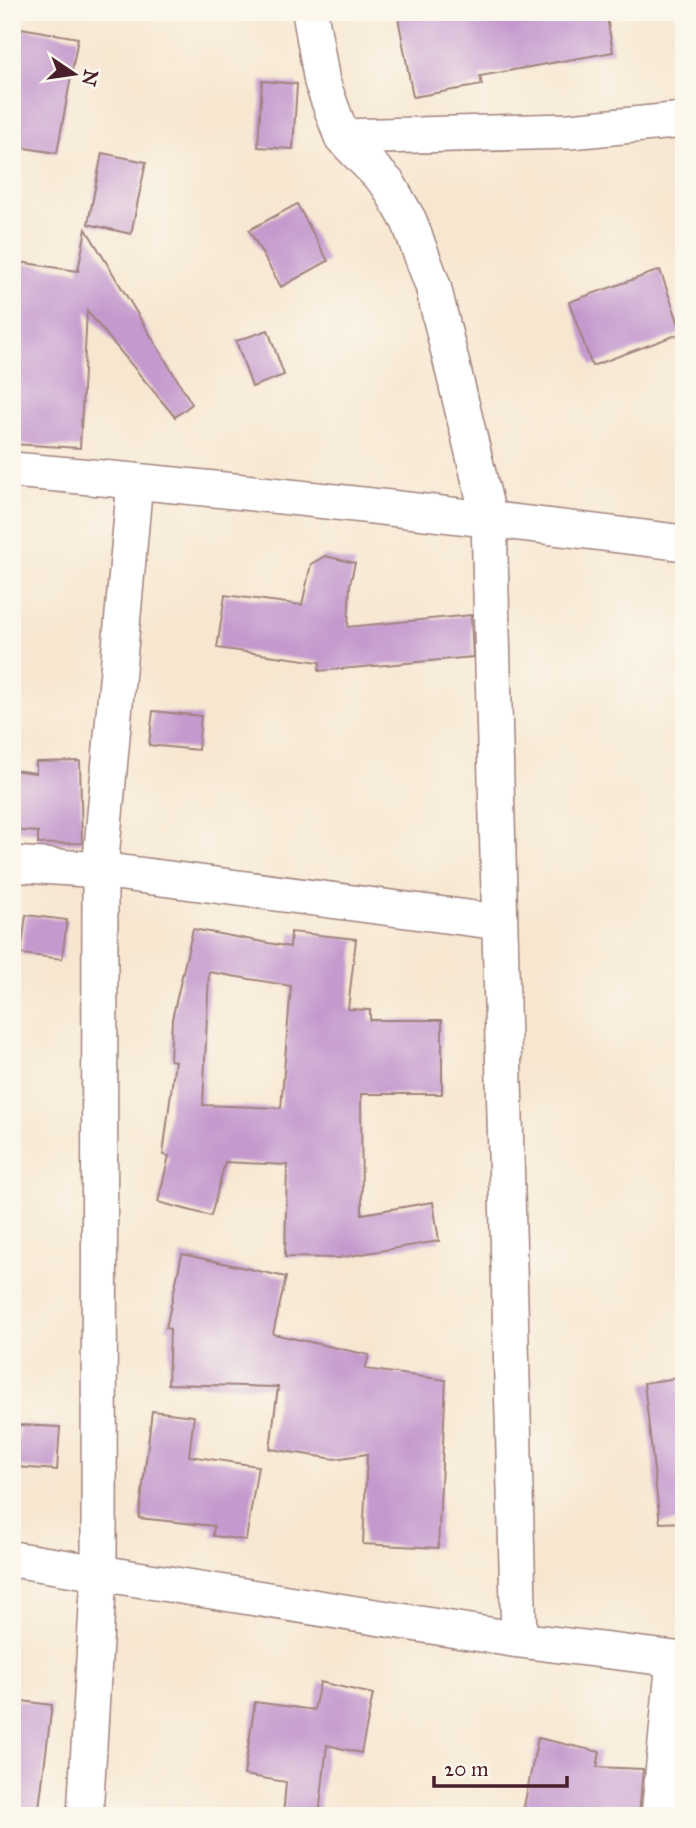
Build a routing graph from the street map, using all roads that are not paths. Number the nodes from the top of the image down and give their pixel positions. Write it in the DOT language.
graph roads {
  1 [pos="310,12"];
  2 [pos="684,120"];
  3 [pos="342,137"];
  4 [pos="12,470"];
  5 [pos="135,481"];
  6 [pos="489,519"];
  7 [pos="684,543"];
  8 [pos="12,863"];
  9 [pos="100,870"];
  10 [pos="499,922"];
  11 [pos="12,1559"];
  12 [pos="99,1573"];
  13 [pos="519,1640"];
  14 [pos="679,1659"];
  15 [pos="85,1816"];
  16 [pos="659,1816"];
  1 -- 3 [label="street"];
  2 -- 3 [label="street"];
  3 -- 6 [label="street"];
  4 -- 5 [label="street"];
  5 -- 6 [label="street"];
  5 -- 9 [label="street"];
  6 -- 7 [label="street"];
  6 -- 10 [label="street"];
  8 -- 9 [label="street"];
  9 -- 10 [label="street"];
  9 -- 12 [label="street"];
  10 -- 13 [label="street"];
  11 -- 12 [label="street"];
  12 -- 13 [label="street"];
  12 -- 15 [label="street"];
  13 -- 14 [label="street"];
  14 -- 16 [label="street"];
}
